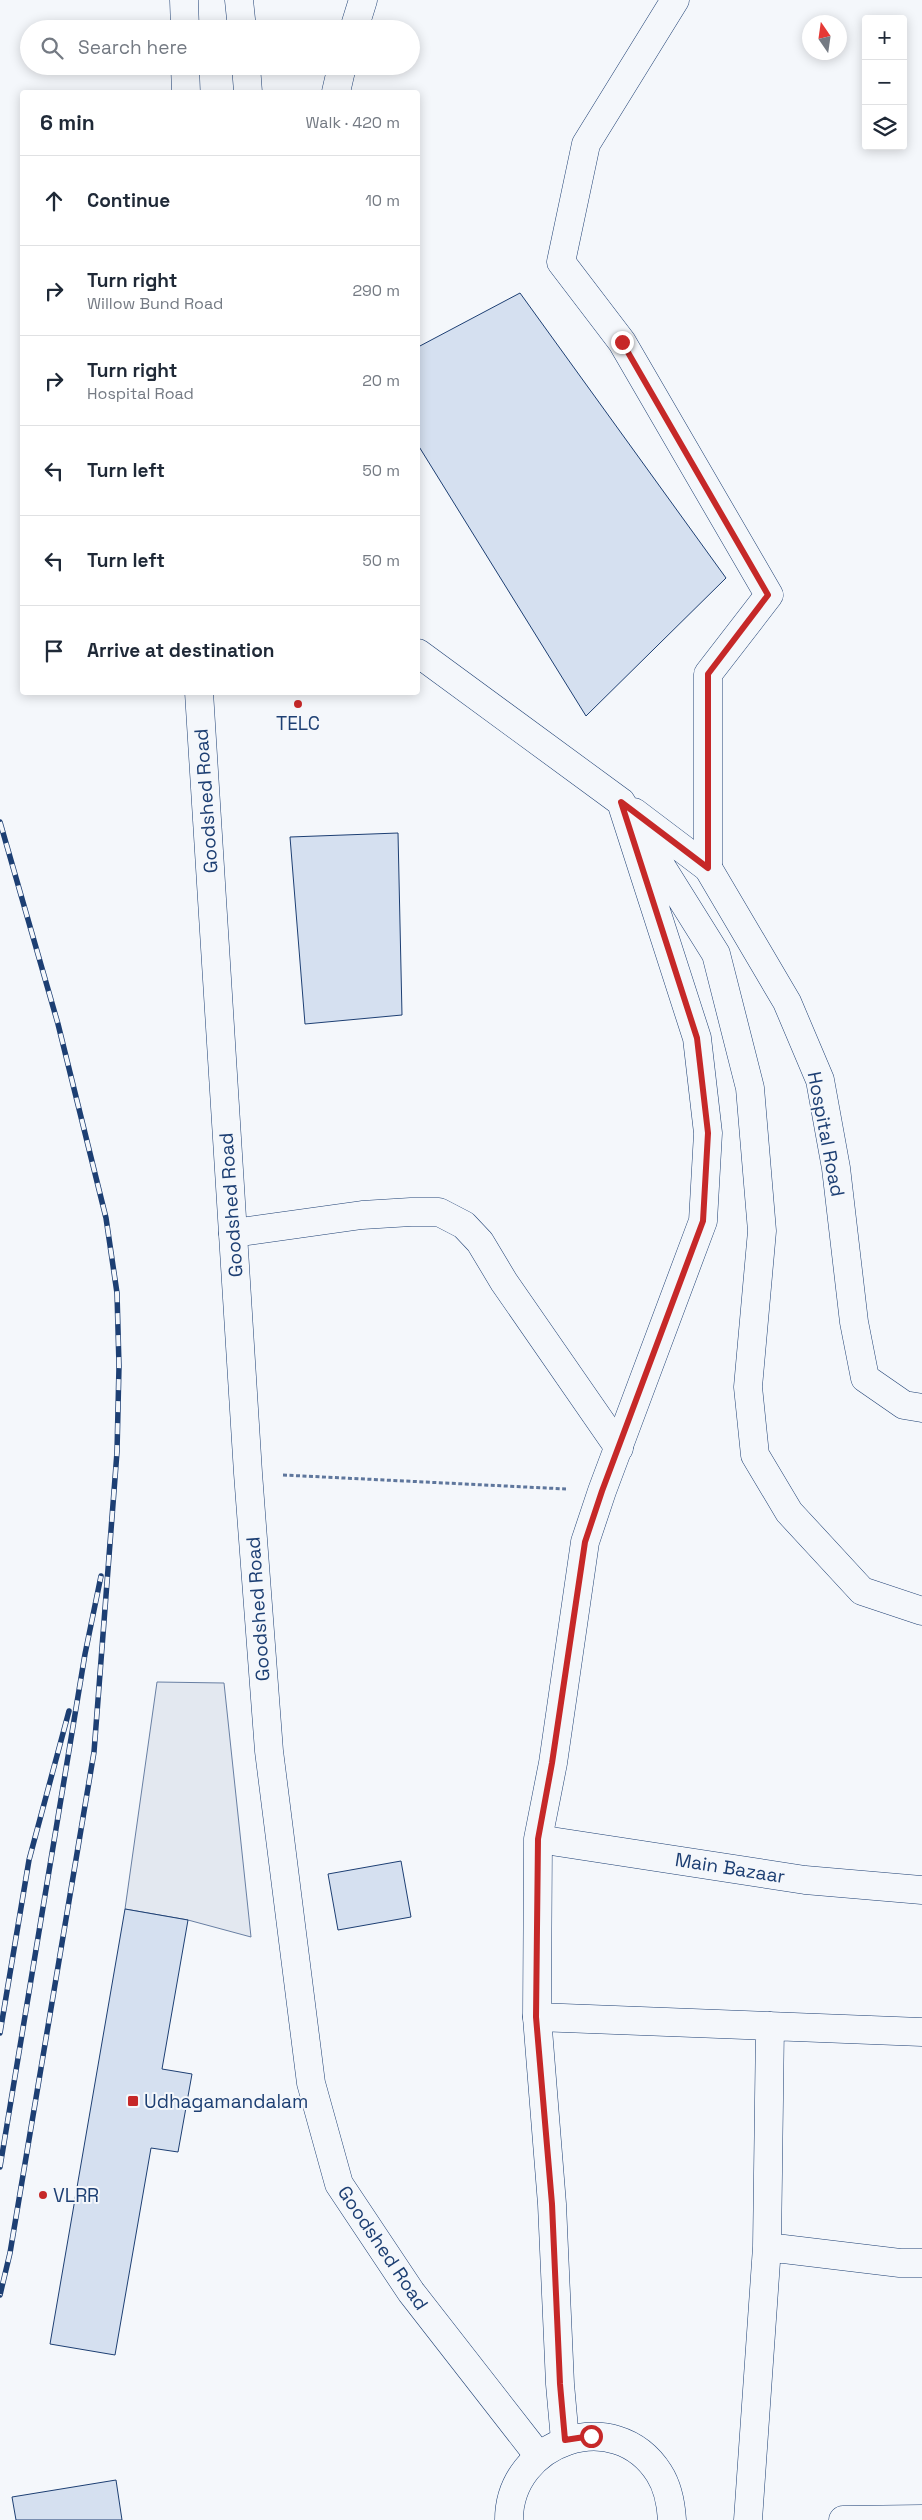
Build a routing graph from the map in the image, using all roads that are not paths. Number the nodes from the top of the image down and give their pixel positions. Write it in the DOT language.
graph roads {
  1 [pos="184,0"];
  2 [pos="239,0"];
  3 [pos="363,0"];
  4 [pos="675,0"];
  5 [pos="185,20"];
  6 [pos="241,20"];
  7 [pos="357,20"];
  8 [pos="186,75"];
  9 [pos="247,75"];
  10 [pos="340,75"];
  11 [pos="186,90"];
  12 [pos="248,90"];
  13 [pos="336,90"];
  14 [pos="420,654"];
  15 [pos="200,695"];
  16 [pos="621,802"];
  17 [pos="708,868"];
  18 [pos="233,1233"];
  19 [pos="922,1408"];
  20 [pos="619,1448"];
  21 [pos="922,1611"];
  22 [pos="538,1839"];
  23 [pos="922,1890"];
  24 [pos="536,2017"];
  25 [pos="770,2026"];
  26 [pos="922,2032"];
  27 [pos="766,2247"];
  28 [pos="922,2263"];
  29 [pos="565,2440"];
  30 [pos="538,2455"];
  31 [pos="922,2519"];
  32 [pos="509,2520"];
  33 [pos="672,2520"];
  34 [pos="748,2520"];
  35 [pos="843,2520"];
  1 -- 5 [label="street"];
  2 -- 6 [label="street"];
  3 -- 7 [label="street"];
  4 -- 17 [label="street"];
  8 -- 11 [label="street"];
  9 -- 12 [label="street"];
  10 -- 13 [label="street"];
  14 -- 16 [label="street, Hospital Road"];
  15 -- 18 [label="street, Goodshed Road"];
  16 -- 17 [label="street, Hospital Road"];
  16 -- 20 [label="street"];
  16 -- 21 [label="street"];
  17 -- 19 [label="street, Hospital Road"];
  18 -- 20 [label="street"];
  18 -- 30 [label="street, Goodshed Road"];
  20 -- 22 [label="street"];
  22 -- 23 [label="street, Main Bazaar"];
  22 -- 24 [label="street"];
  24 -- 25 [label="street"];
  24 -- 29 [label="street"];
  25 -- 26 [label="street"];
  25 -- 27 [label="street"];
  27 -- 28 [label="street"];
  27 -- 34 [label="street"];
  29 -- 30 [label="street"];
  29 -- 33 [label="street"];
  30 -- 32 [label="street"];
  31 -- 35 [label="street"];
}
